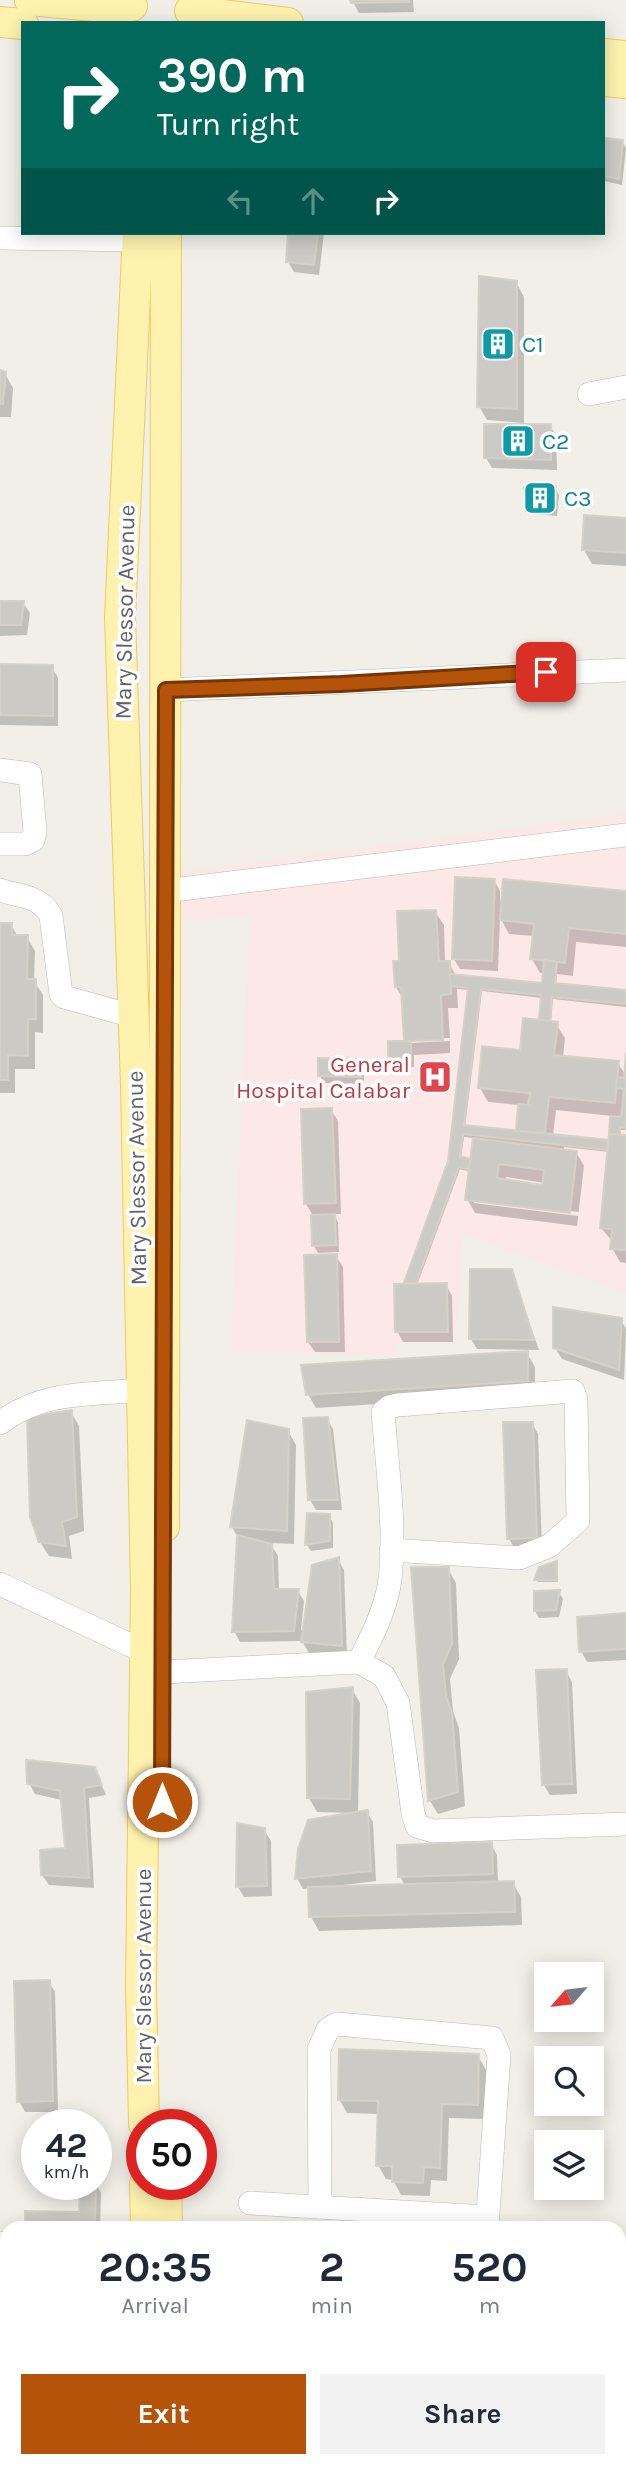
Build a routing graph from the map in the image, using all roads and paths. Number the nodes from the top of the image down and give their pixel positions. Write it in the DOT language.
graph roads {
  1 [pos="30,0"];
  2 [pos="187,7"];
  3 [pos="132,9"];
  4 [pos="275,21"];
  5 [pos="0,22"];
  6 [pos="21,24"];
  7 [pos="605,54"];
  8 [pos="626,56"];
  9 [pos="605,81"];
  10 [pos="626,83"];
  11 [pos="148,235"];
  12 [pos="0,237"];
  13 [pos="626,387"];
  14 [pos="589,394"];
  15 [pos="626,670"];
  16 [pos="166,690"];
  17 [pos="0,770"];
  18 [pos="626,835"];
  19 [pos="0,844"];
  20 [pos="0,890"];
  21 [pos="165,891"];
  22 [pos="133,1016"];
  23 [pos="142,1390"];
  24 [pos="0,1423"];
  25 [pos="391,1550"];
  26 [pos="0,1584"];
  27 [pos="154,1662"];
  28 [pos="359,1662"];
  29 [pos="626,1824"];
  30 [pos="144,2109"];
  31 [pos="164,2109"];
  32 [pos="145,2200"];
  33 [pos="166,2200"];
  34 [pos="250,2203"];
  35 [pos="320,2207"];
  36 [pos="146,2221"];
  37 [pos="167,2221"];
  38 [pos="466,2221"];
  39 [pos="487,2221"];
  1 -- 3 [label="main road"];
  2 -- 4 [label="main road"];
  5 -- 6 [label="main road"];
  7 -- 8 [label="main road"];
  9 -- 10 [label="main road"];
  11 -- 12 [label="street"];
  11 -- 16 [label="main road, Mary Slessor Avenue"];
  11 -- 22 [label="main road, Mary Slessor Avenue"];
  13 -- 14 [label="street"];
  15 -- 16 [label="street"];
  16 -- 21 [label="main road, Mary Slessor Avenue"];
  17 -- 19 [label="street"];
  18 -- 21 [label="street"];
  20 -- 22 [label="street"];
  21 -- 27 [label="main road, Mary Slessor Avenue"];
  22 -- 23 [label="main road, Mary Slessor Avenue"];
  23 -- 24 [label="street"];
  23 -- 27 [label="main road, Mary Slessor Avenue"];
  25 -- 25 [label="street"];
  25 -- 28 [label="street"];
  26 -- 27 [label="street"];
  27 -- 28 [label="street"];
  27 -- 30 [label="main road, Mary Slessor Avenue"];
  27 -- 31 [label="main road, Mary Slessor Avenue"];
  28 -- 29 [label="street"];
  32 -- 36 [label="main road"];
  33 -- 37 [label="main road"];
  34 -- 35 [label="street"];
  35 -- 38 [label="street"];
  35 -- 39 [label="street"];
}
